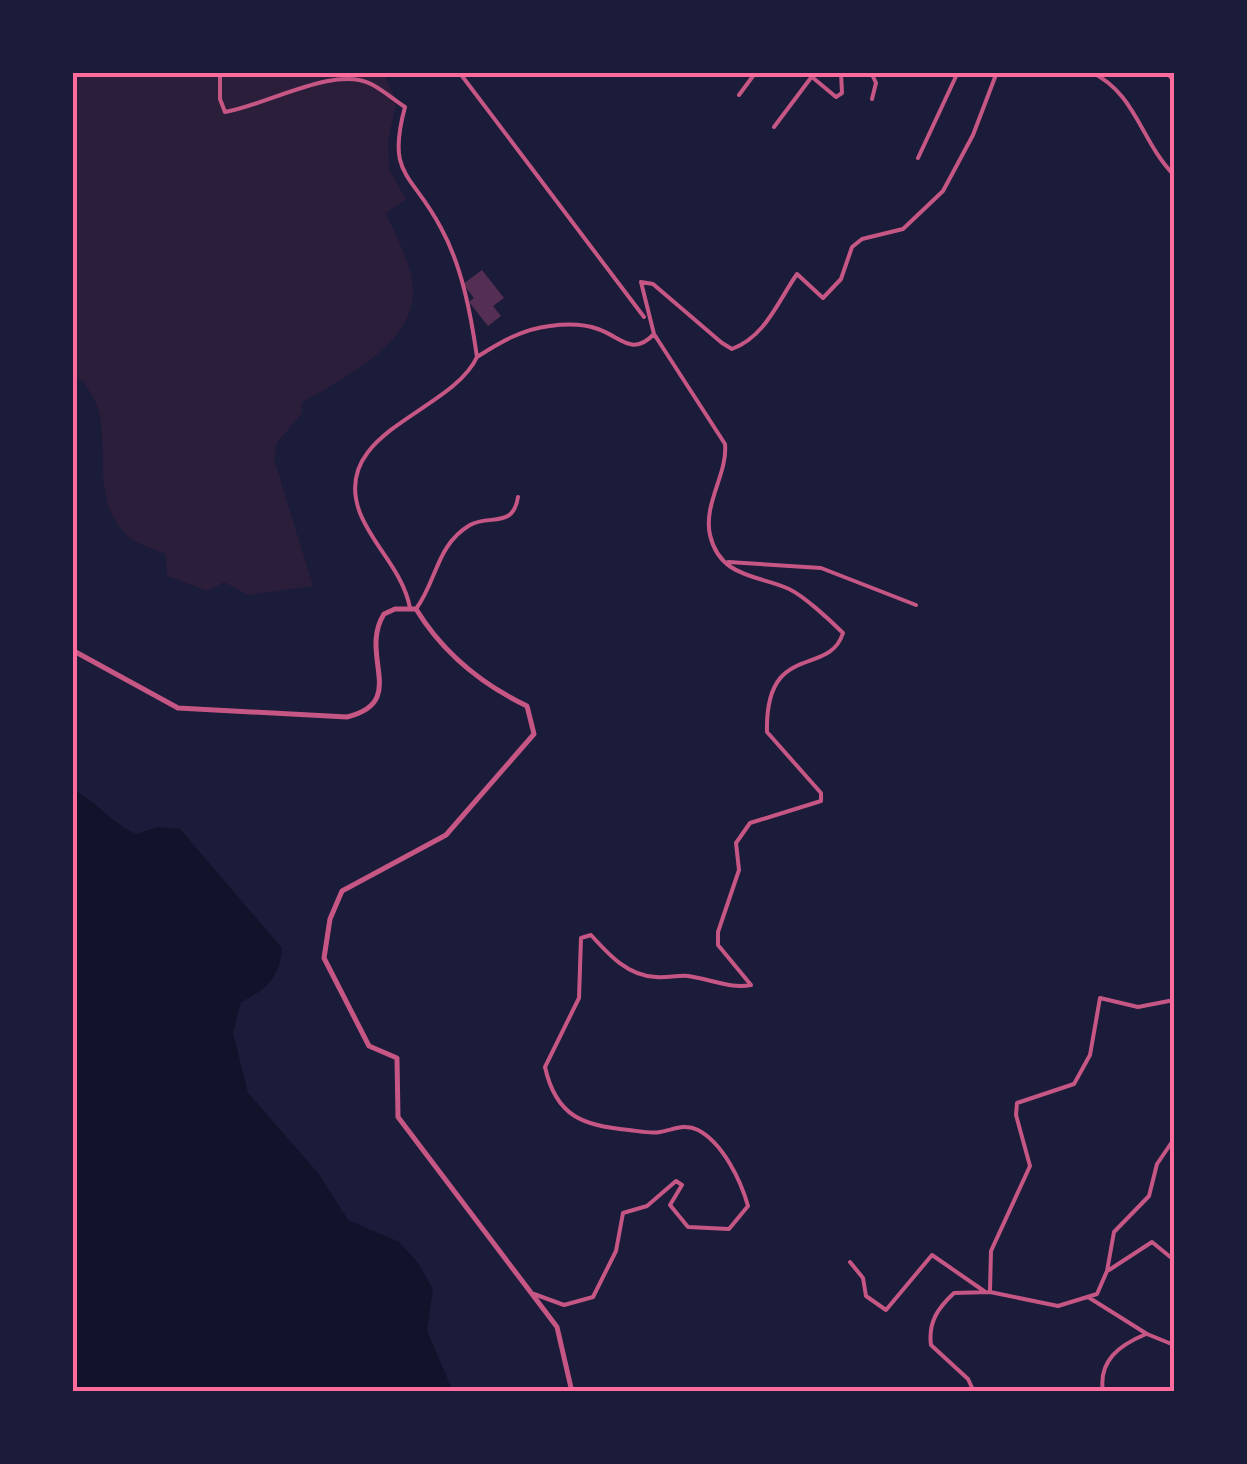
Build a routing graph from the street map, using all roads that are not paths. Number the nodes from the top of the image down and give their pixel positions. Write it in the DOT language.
graph roads {
  1 [pos="220,72"];
  2 [pos="459,72"];
  3 [pos="756,72"];
  4 [pos="806,72"];
  5 [pos="841,72"];
  6 [pos="870,72"];
  7 [pos="958,72"];
  8 [pos="997,72"];
  9 [pos="1090,72"];
  10 [pos="1166,72"];
  11 [pos="811,77"];
  12 [pos="1174,81"];
  13 [pos="739,95"];
  14 [pos="872,98"];
  15 [pos="774,127"];
  16 [pos="918,158"];
  17 [pos="1174,175"];
  18 [pos="648,321"];
  19 [pos="654,334"];
  20 [pos="477,357"];
  21 [pos="518,497"];
  22 [pos="728,562"];
  23 [pos="916,605"];
  24 [pos="413,608"];
  25 [pos="72,650"];
  26 [pos="1174,1000"];
  27 [pos="1174,1139"];
  28 [pos="1174,1260"];
  29 [pos="850,1262"];
  30 [pos="1107,1271"];
  31 [pos="988,1292"];
  32 [pos="532,1293"];
  33 [pos="1088,1297"];
  34 [pos="1147,1334"];
  35 [pos="1174,1344"];
  36 [pos="572,1392"];
  37 [pos="974,1392"];
  38 [pos="1102,1392"];
  1 -- 20 [label="street"];
  2 -- 18 [label="street"];
  3 -- 13 [label="street"];
  4 -- 11 [label="street"];
  5 -- 11 [label="street"];
  6 -- 14 [label="street"];
  7 -- 16 [label="street"];
  8 -- 18 [label="street"];
  9 -- 17 [label="street"];
  10 -- 12 [label="street"];
  11 -- 15 [label="street"];
  18 -- 19 [label="street"];
  19 -- 20 [label="street"];
  19 -- 22 [label="street"];
  20 -- 24 [label="street"];
  21 -- 24 [label="street"];
  22 -- 23 [label="street"];
  22 -- 32 [label="street"];
  24 -- 25 [label="street"];
  24 -- 32 [label="street"];
  26 -- 31 [label="street"];
  27 -- 30 [label="street"];
  28 -- 30 [label="street"];
  29 -- 31 [label="street"];
  30 -- 33 [label="street"];
  31 -- 33 [label="street"];
  31 -- 37 [label="street"];
  32 -- 36 [label="street"];
  33 -- 34 [label="street"];
  34 -- 35 [label="street"];
  34 -- 38 [label="street"];
}
